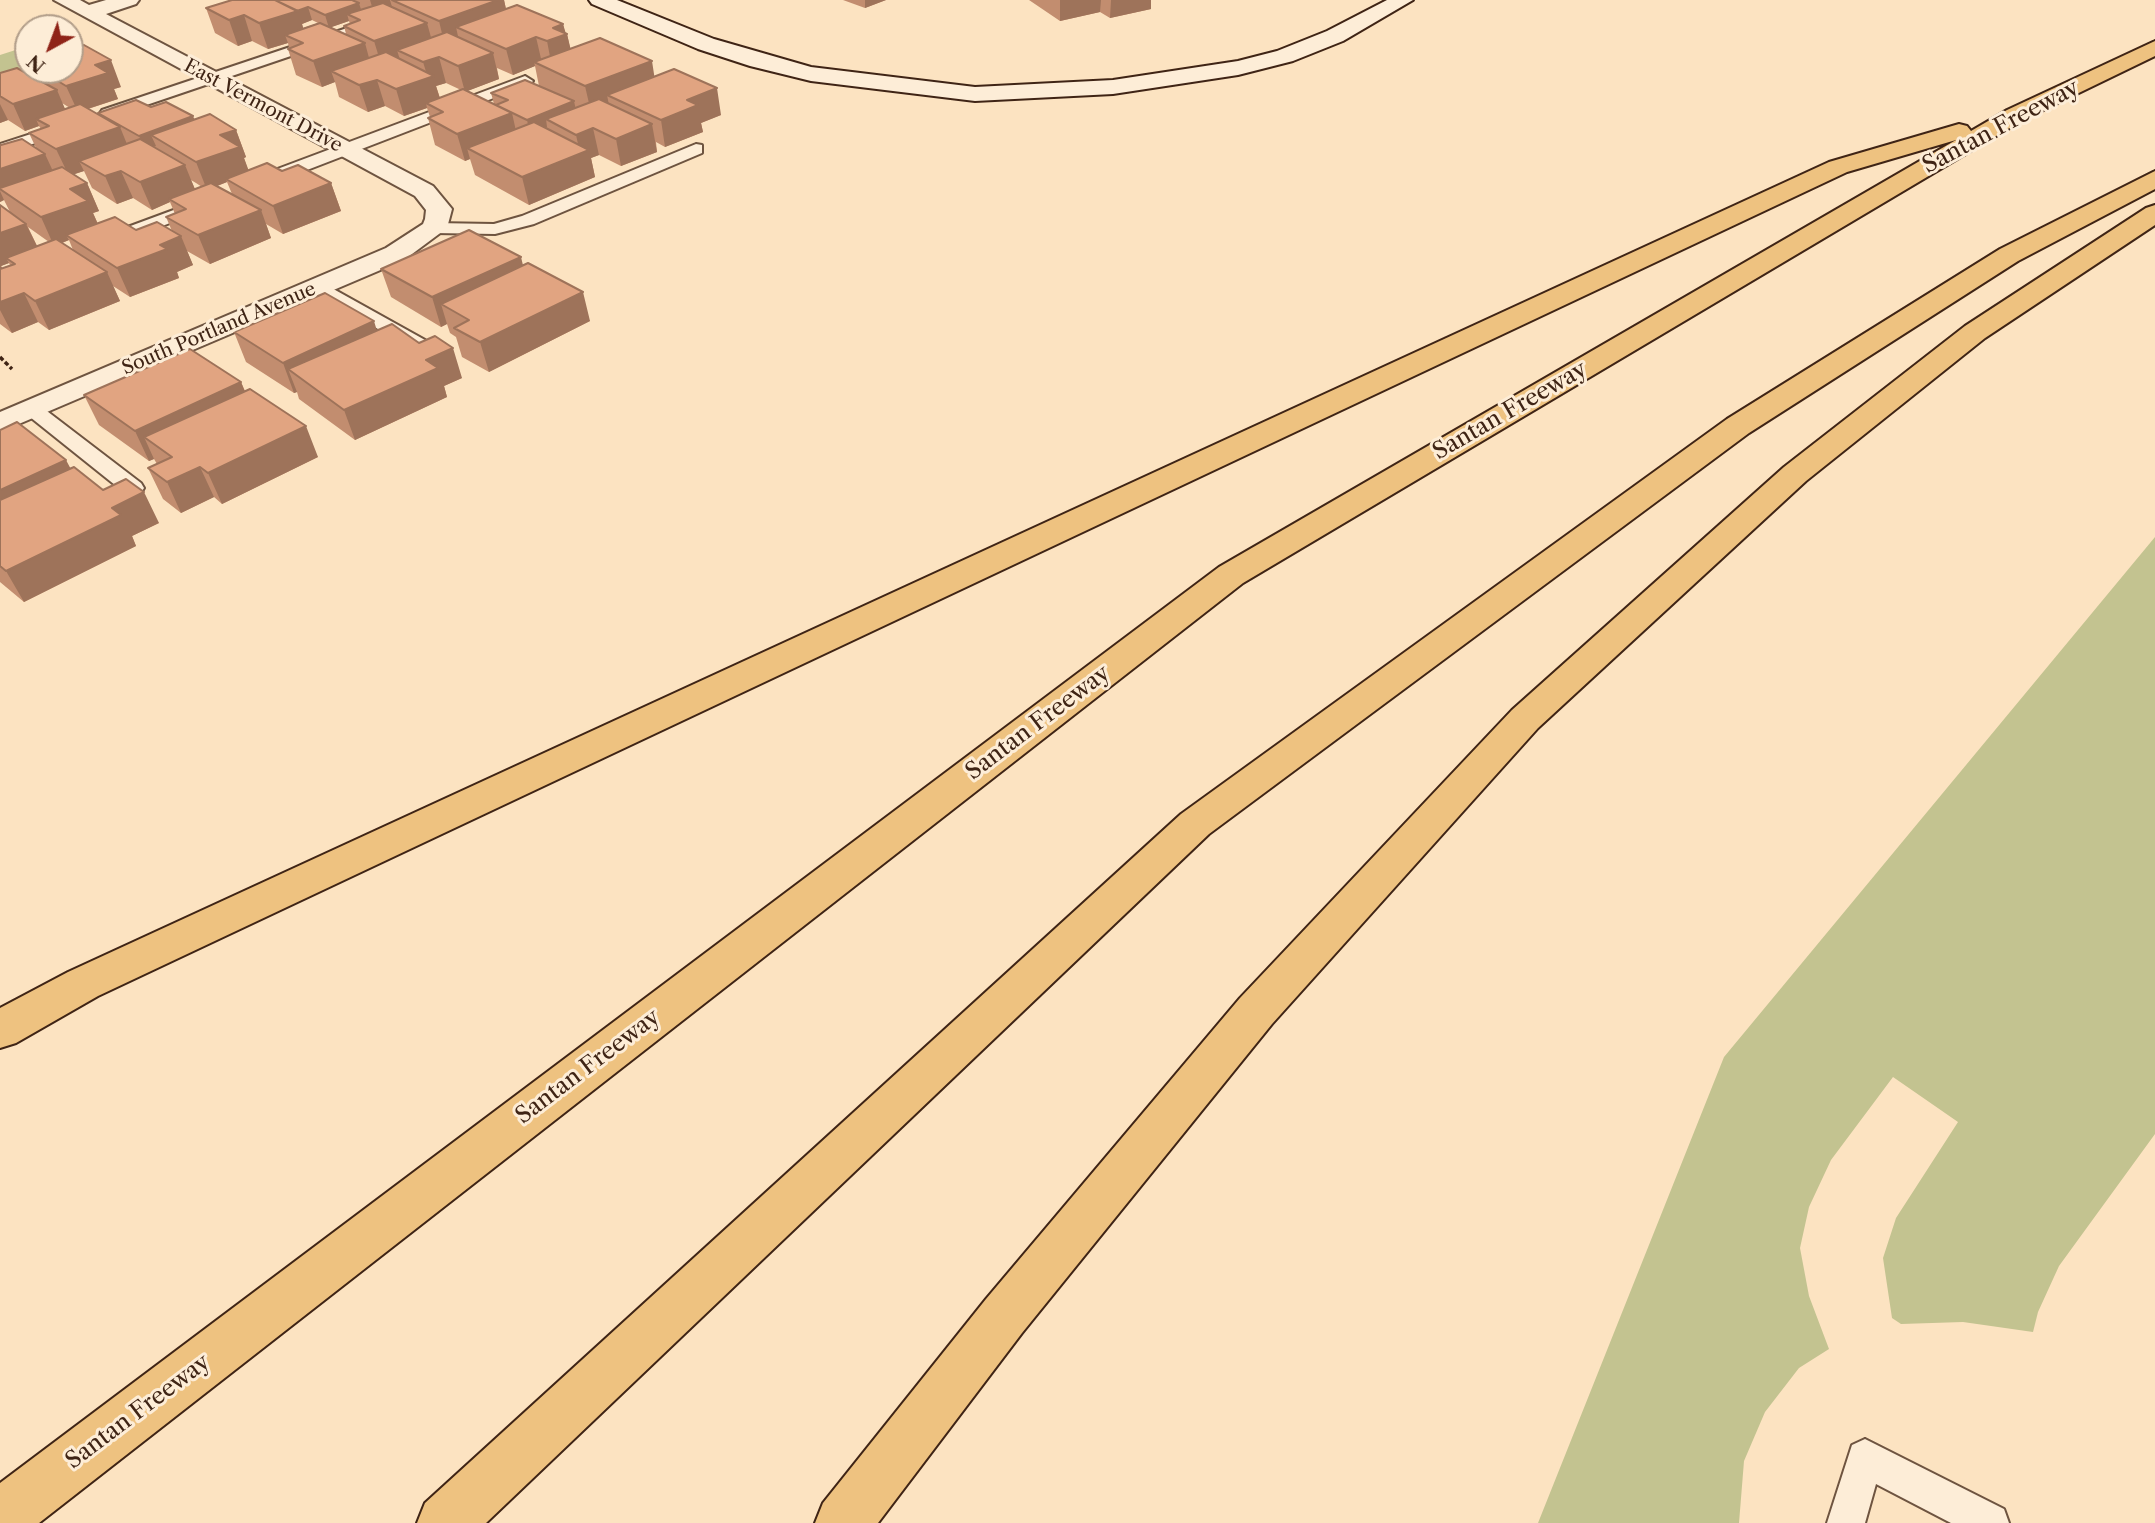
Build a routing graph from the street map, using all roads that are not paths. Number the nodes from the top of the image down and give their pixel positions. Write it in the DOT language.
graph roads {
  1 [pos="64,0"];
  2 [pos="129,0"];
  3 [pos="599,0"];
  4 [pos="1403,0"];
  5 [pos="88,12"];
  6 [pos="395,16"];
  7 [pos="2155,48"];
  8 [pos="211,78"];
  9 [pos="526,80"];
  10 [pos="2015,115"];
  11 [pos="696,149"];
  12 [pos="0,150"];
  13 [pos="346,150"];
  14 [pos="2155,179"];
  15 [pos="248,187"];
  16 [pos="209,202"];
  17 [pos="2155,214"];
  18 [pos="434,228"];
  19 [pos="81,251"];
  20 [pos="319,287"];
  21 [pos="432,352"];
  22 [pos="32,409"];
  23 [pos="0,423"];
  24 [pos="133,488"];
  25 [pos="0,1030"];
  26 [pos="0,1518"];
  27 [pos="446,1523"];
  28 [pos="843,1523"];
  29 [pos="1846,1523"];
  30 [pos="1990,1523"];
  1 -- 5 [label="street, East Vermont Drive"];
  2 -- 5 [label="street"];
  3 -- 4 [label="street"];
  5 -- 8 [label="street, East Vermont Drive"];
  6 -- 8 [label="lane"];
  7 -- 10 [label="highway, Santan Freeway"];
  8 -- 12 [label="lane"];
  8 -- 13 [label="street, East Vermont Drive"];
  9 -- 13 [label="lane"];
  10 -- 25 [label="highway"];
  10 -- 26 [label="highway, Santan Freeway"];
  11 -- 18 [label="lane"];
  13 -- 15 [label="lane"];
  13 -- 18 [label="street, East Vermont Drive"];
  14 -- 27 [label="highway"];
  16 -- 19 [label="lane"];
  17 -- 28 [label="highway"];
  18 -- 20 [label="street, South Portland Avenue"];
  20 -- 21 [label="lane"];
  20 -- 22 [label="street, South Portland Avenue"];
  22 -- 23 [label="street, South Portland Avenue"];
  22 -- 24 [label="lane"];
  29 -- 30 [label="lane"];
}
